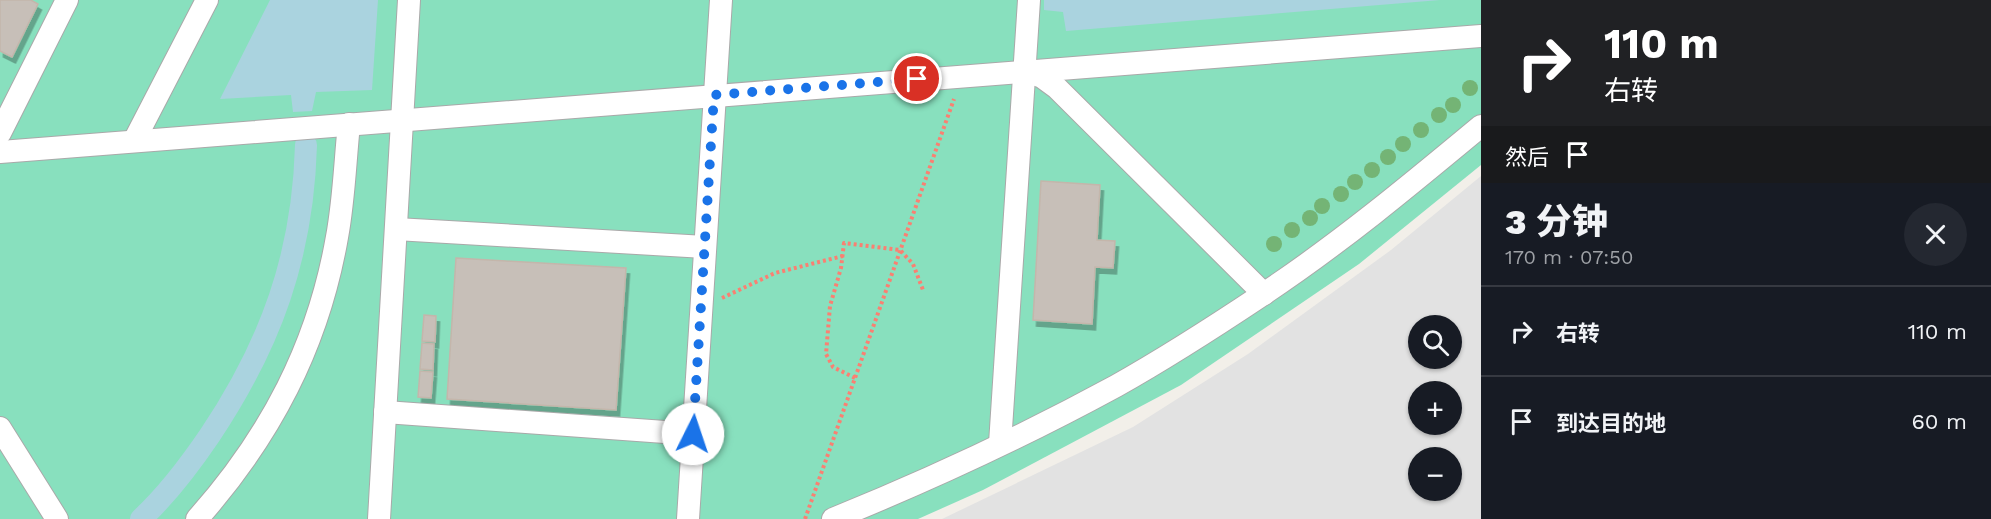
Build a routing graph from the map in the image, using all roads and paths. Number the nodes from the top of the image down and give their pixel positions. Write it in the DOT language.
graph roads {
  1 [pos="67,0"];
  2 [pos="409,0"];
  3 [pos="721,0"];
  4 [pos="1029,0"];
  5 [pos="197,3"];
  6 [pos="1481,36"];
  7 [pos="1077,66"];
  8 [pos="1025,70"];
  9 [pos="962,75"];
  10 [pos="1057,88"];
  11 [pos="714,95"];
  12 [pos="403,120"];
  13 [pos="349,124"];
  14 [pos="1481,126"];
  15 [pos="0,133"];
  16 [pos="134,141"];
  17 [pos="0,152"];
  18 [pos="396,229"];
  19 [pos="705,247"];
  20 [pos="900,250"];
  21 [pos="843,256"];
  22 [pos="923,290"];
  23 [pos="1264,294"];
  24 [pos="701,307"];
  25 [pos="855,378"];
  26 [pos="386,412"];
  27 [pos="0,428"];
  28 [pos="693,434"];
  29 [pos="1000,444"];
  30 [pos="57,519"];
  31 [pos="197,519"];
  32 [pos="379,519"];
  33 [pos="687,519"];
  34 [pos="805,519"];
  35 [pos="833,519"];
  1 -- 15 [label="street"];
  2 -- 12 [label="street"];
  3 -- 11 [label="street"];
  4 -- 8 [label="street"];
  5 -- 16 [label="street"];
  6 -- 7 [label="street"];
  7 -- 8 [label="street"];
  7 -- 10 [label="street"];
  8 -- 9 [label="street"];
  8 -- 10 [label="street"];
  8 -- 29 [label="street"];
  9 -- 11 [label="street"];
  9 -- 20 [label="path"];
  10 -- 23 [label="street"];
  11 -- 12 [label="street"];
  11 -- 19 [label="street"];
  12 -- 13 [label="street"];
  12 -- 18 [label="street"];
  13 -- 16 [label="street"];
  13 -- 31 [label="street"];
  14 -- 23 [label="street"];
  16 -- 17 [label="street"];
  18 -- 19 [label="street"];
  18 -- 26 [label="street"];
  19 -- 24 [label="street"];
  20 -- 21 [label="path"];
  20 -- 22 [label="path"];
  20 -- 25 [label="path"];
  21 -- 24 [label="path"];
  21 -- 25 [label="path"];
  23 -- 29 [label="street"];
  24 -- 28 [label="street"];
  25 -- 34 [label="path"];
  26 -- 28 [label="street"];
  26 -- 32 [label="street"];
  27 -- 30 [label="street"];
  28 -- 33 [label="street"];
  29 -- 35 [label="street"];
}
